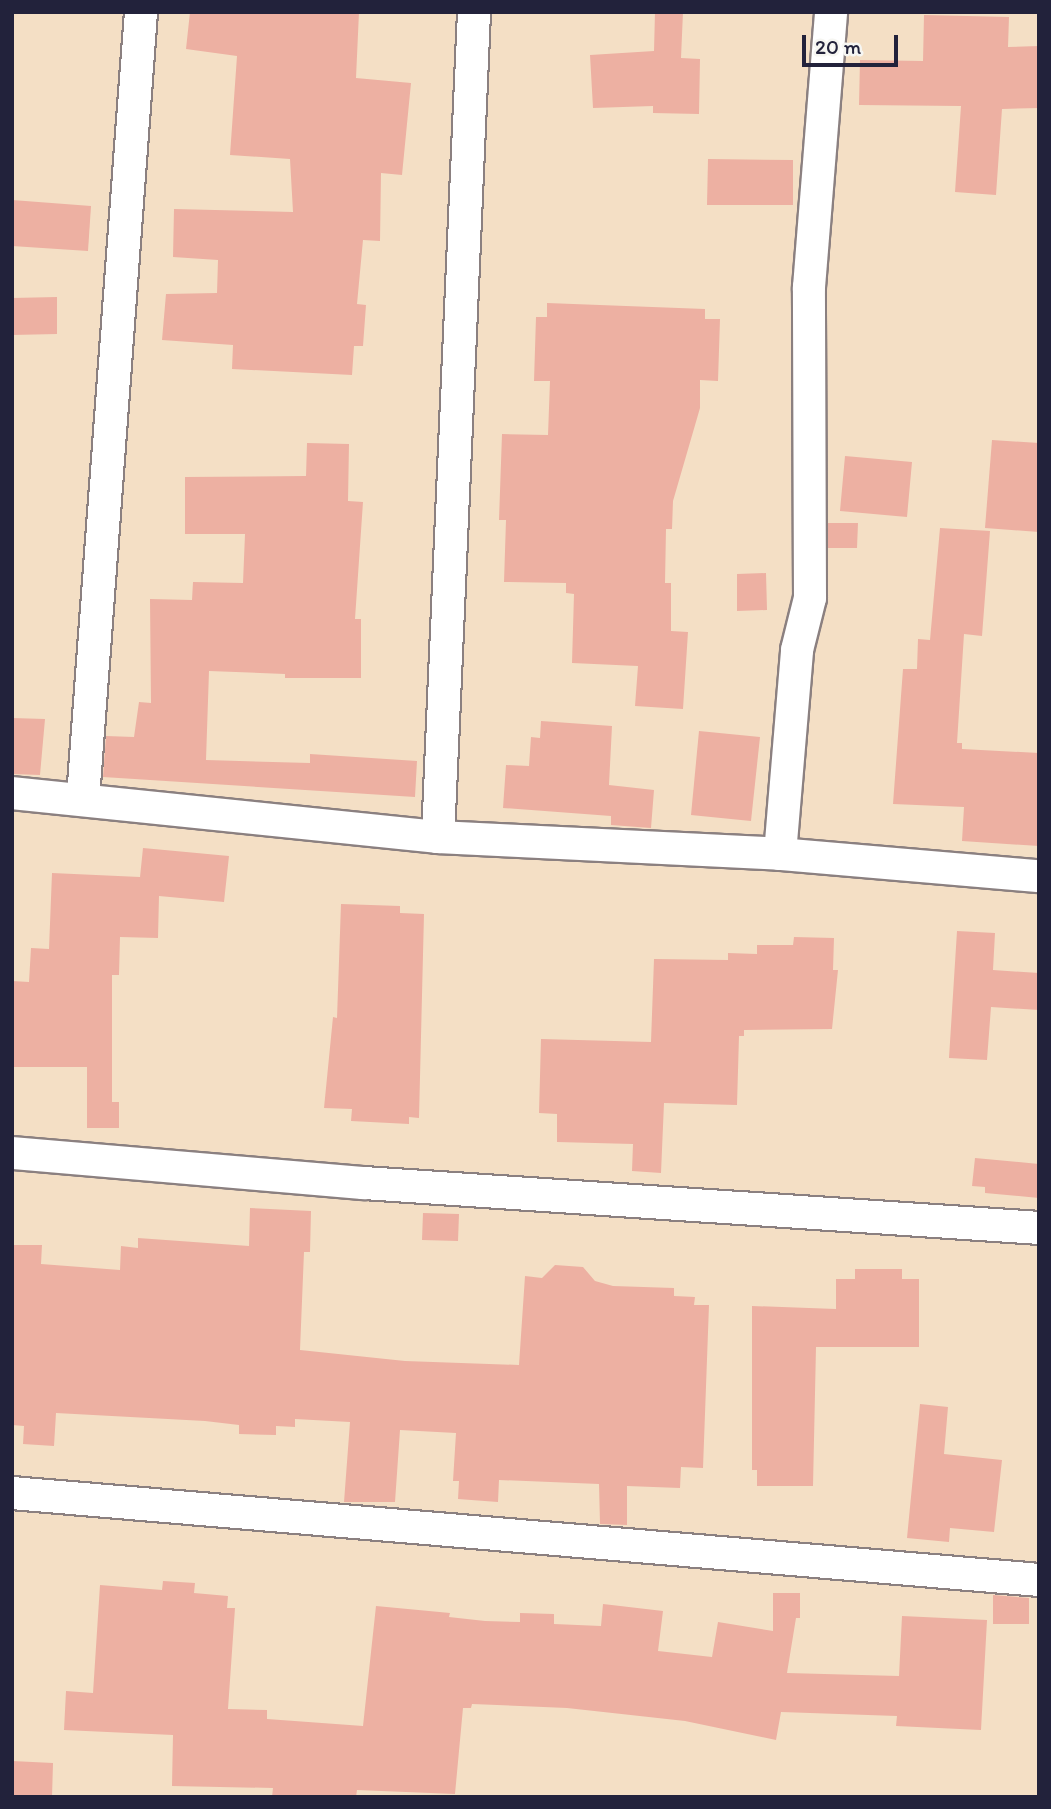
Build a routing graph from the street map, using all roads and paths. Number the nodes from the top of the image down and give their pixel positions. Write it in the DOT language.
graph roads {
  1 [pos="141,12"];
  2 [pos="474,12"];
  3 [pos="831,12"];
  4 [pos="12,793"];
  5 [pos="83,798"];
  6 [pos="438,837"];
  7 [pos="780,853"];
  8 [pos="1039,876"];
  9 [pos="12,1153"];
  10 [pos="1039,1228"];
  11 [pos="12,1493"];
  12 [pos="1039,1580"];
  1 -- 5 [label="street"];
  2 -- 6 [label="street"];
  3 -- 7 [label="street"];
  4 -- 5 [label="street"];
  5 -- 6 [label="street"];
  6 -- 7 [label="street"];
  7 -- 8 [label="street"];
  9 -- 10 [label="street"];
  11 -- 12 [label="street"];
}
